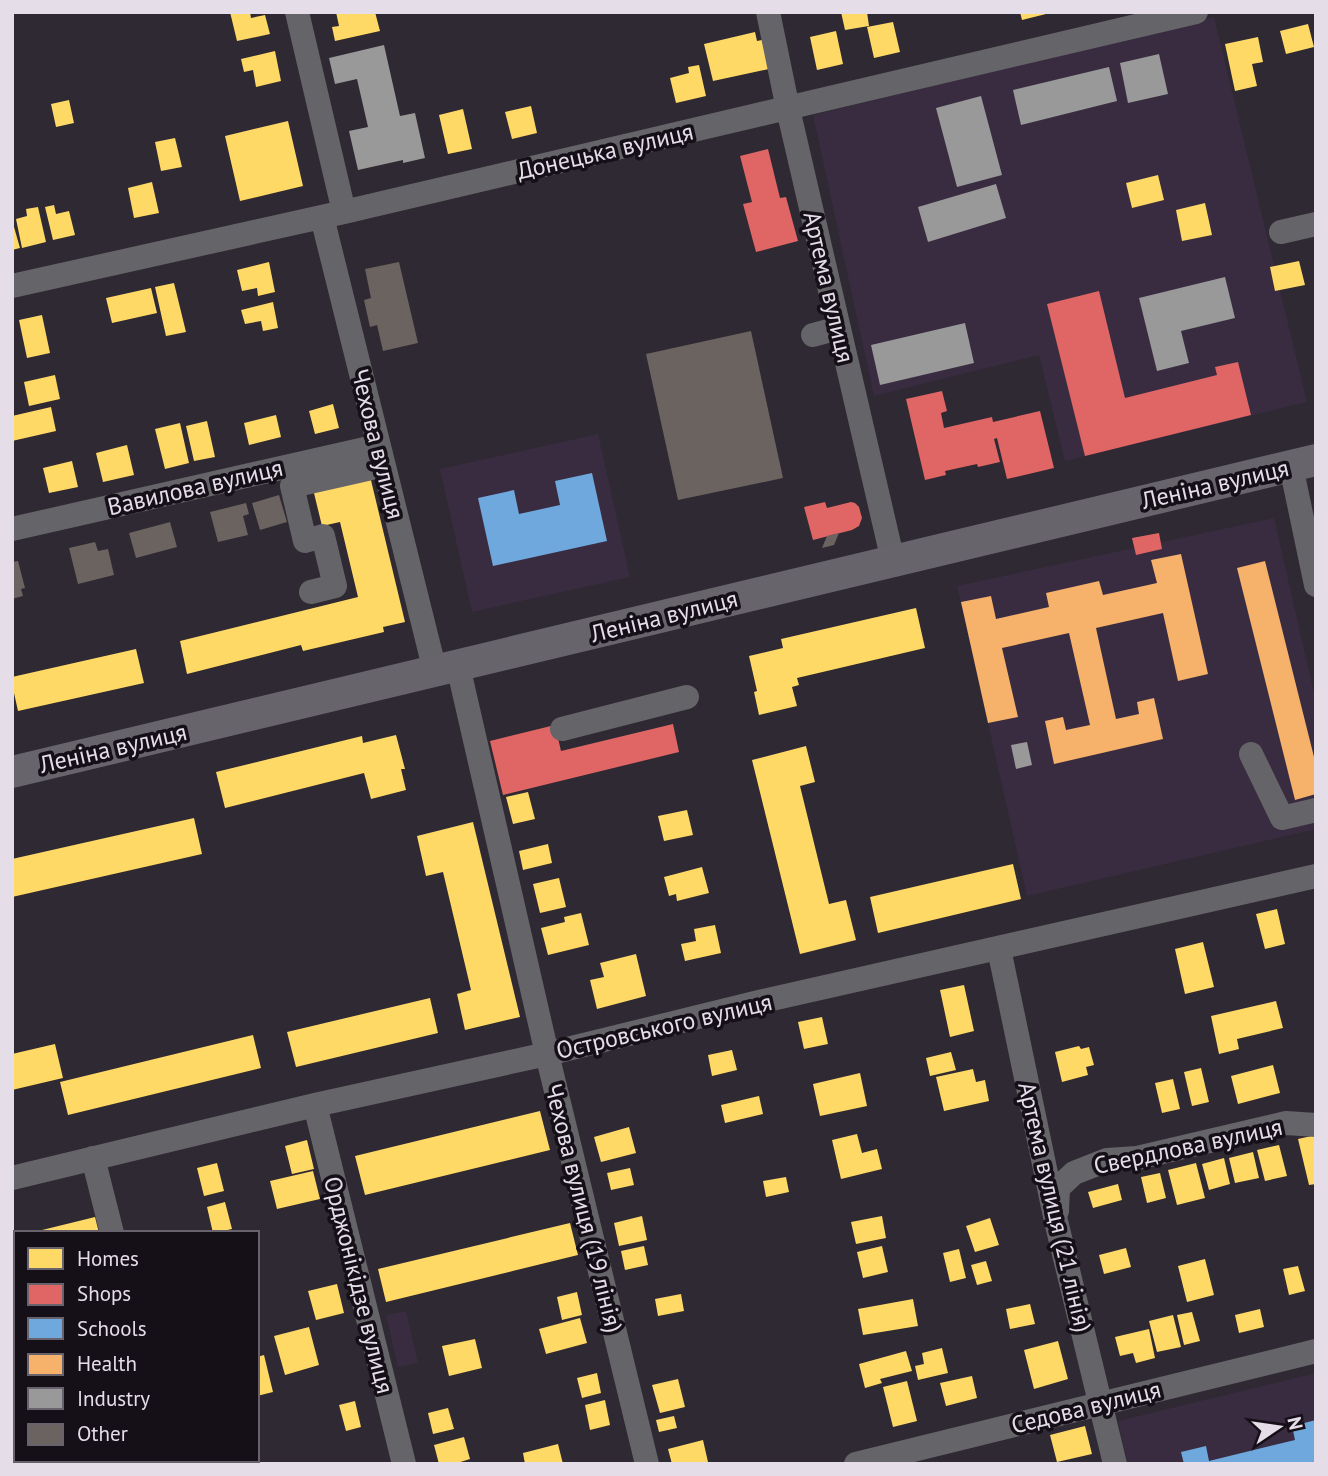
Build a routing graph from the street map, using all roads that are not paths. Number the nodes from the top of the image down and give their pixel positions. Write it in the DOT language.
graph roads {
  1 [pos="297,12"];
  2 [pos="768,12"];
  3 [pos="1191,13"];
  4 [pos="788,109"];
  5 [pos="333,214"];
  6 [pos="1316,224"];
  7 [pos="1281,232"];
  8 [pos="12,286"];
  9 [pos="839,328"];
  10 [pos="813,335"];
  11 [pos="378,446"];
  12 [pos="1303,463"];
  13 [pos="12,529"];
  14 [pos="893,561"];
  15 [pos="1316,585"];
  16 [pos="311,592"];
  17 [pos="447,668"];
  18 [pos="687,697"];
  19 [pos="562,729"];
  20 [pos="1251,754"];
  21 [pos="12,772"];
  22 [pos="1316,810"];
  23 [pos="1316,876"];
  24 [pos="999,949"];
  25 [pos="547,1054"];
  26 [pos="315,1105"];
  27 [pos="1316,1125"];
  28 [pos="93,1158"];
  29 [pos="12,1178"];
  30 [pos="1056,1220"];
  31 [pos="111,1231"];
  32 [pos="1316,1351"];
  33 [pos="1101,1404"];
  34 [pos="404,1464"];
  35 [pos="647,1464"];
  36 [pos="856,1464"];
  37 [pos="1115,1464"];
  1 -- 5 [label="street, Чехова вулиця"];
  2 -- 4 [label="street, Артема вулиця"];
  3 -- 4 [label="street, Донецька вулиця"];
  4 -- 5 [label="street, Донецька вулиця"];
  4 -- 9 [label="street, Артема вулиця"];
  5 -- 8 [label="street, Донецька вулиця"];
  5 -- 11 [label="street, Чехова вулиця"];
  6 -- 7 [label="street"];
  9 -- 10 [label="street"];
  9 -- 14 [label="street, Артема вулиця"];
  11 -- 13 [label="street, Вавилова вулиця"];
  11 -- 16 [label="street"];
  11 -- 17 [label="street, Чехова вулиця"];
  12 -- 14 [label="main road, Леніна вулиця"];
  12 -- 15 [label="street"];
  14 -- 17 [label="main road, Леніна вулиця"];
  17 -- 21 [label="main road, Леніна вулиця"];
  17 -- 25 [label="street, Чехова вулиця (19 лiнiя)"];
  18 -- 19 [label="street"];
  20 -- 22 [label="street"];
  23 -- 24 [label="street, Островського вулиця"];
  24 -- 25 [label="street, Островського вулиця"];
  24 -- 30 [label="street, Артема вулиця (21 лiнiя)"];
  25 -- 26 [label="street, Островського вулиця"];
  25 -- 35 [label="street, Чехова вулиця (19 лiнiя)"];
  26 -- 28 [label="street, Островського вулиця"];
  26 -- 34 [label="street, Орджонікідзе вулиця"];
  27 -- 30 [label="street, Свердлова вулиця"];
  28 -- 29 [label="street, Островського вулиця"];
  28 -- 31 [label="street"];
  30 -- 33 [label="street, Артема вулиця (21 лiнiя)"];
  32 -- 33 [label="street, Седова вулиця"];
  33 -- 36 [label="street, Седова вулиця"];
  33 -- 37 [label="street, Артема вулиця (21 лiнiя)"];
}
